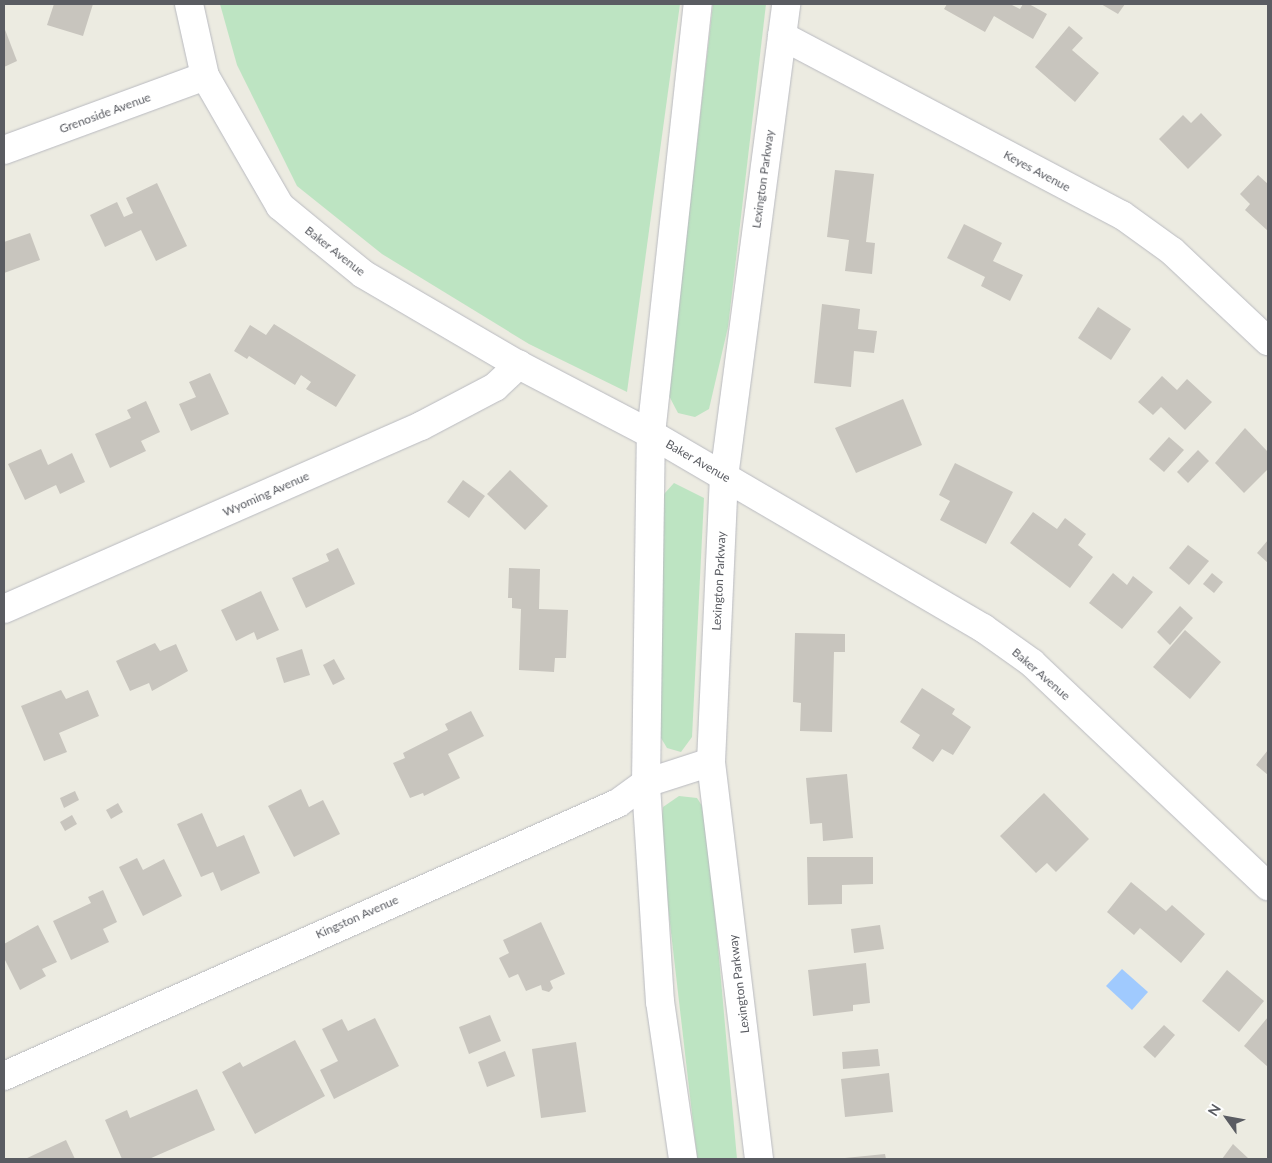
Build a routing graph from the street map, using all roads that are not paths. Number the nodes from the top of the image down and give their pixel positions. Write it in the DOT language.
graph roads {
  1 [pos="188,4"];
  2 [pos="698,4"];
  3 [pos="786,4"];
  4 [pos="782,36"];
  5 [pos="205,76"];
  6 [pos="4,150"];
  7 [pos="1268,340"];
  8 [pos="519,364"];
  9 [pos="651,434"];
  10 [pos="724,477"];
  11 [pos="4,609"];
  12 [pos="711,762"];
  13 [pos="646,783"];
  14 [pos="1268,886"];
  15 [pos="4,1076"];
  16 [pos="683,1159"];
  17 [pos="759,1159"];
  1 -- 5 [label="street, Baker Avenue"];
  2 -- 9 [label="street"];
  3 -- 4 [label="street, Lexington Parkway"];
  4 -- 7 [label="street, Keyes Avenue"];
  4 -- 10 [label="street, Lexington Parkway"];
  5 -- 6 [label="street, Grenoside Avenue"];
  5 -- 8 [label="street, Baker Avenue"];
  8 -- 9 [label="street, Baker Avenue"];
  8 -- 11 [label="street, Wyoming Avenue"];
  9 -- 10 [label="street, Baker Avenue"];
  9 -- 13 [label="street"];
  10 -- 12 [label="street, Lexington Parkway"];
  10 -- 14 [label="street, Baker Avenue"];
  12 -- 13 [label="street, Kingston Avenue"];
  12 -- 17 [label="street, Lexington Parkway"];
  13 -- 15 [label="street, Kingston Avenue"];
  13 -- 16 [label="street"];
}
